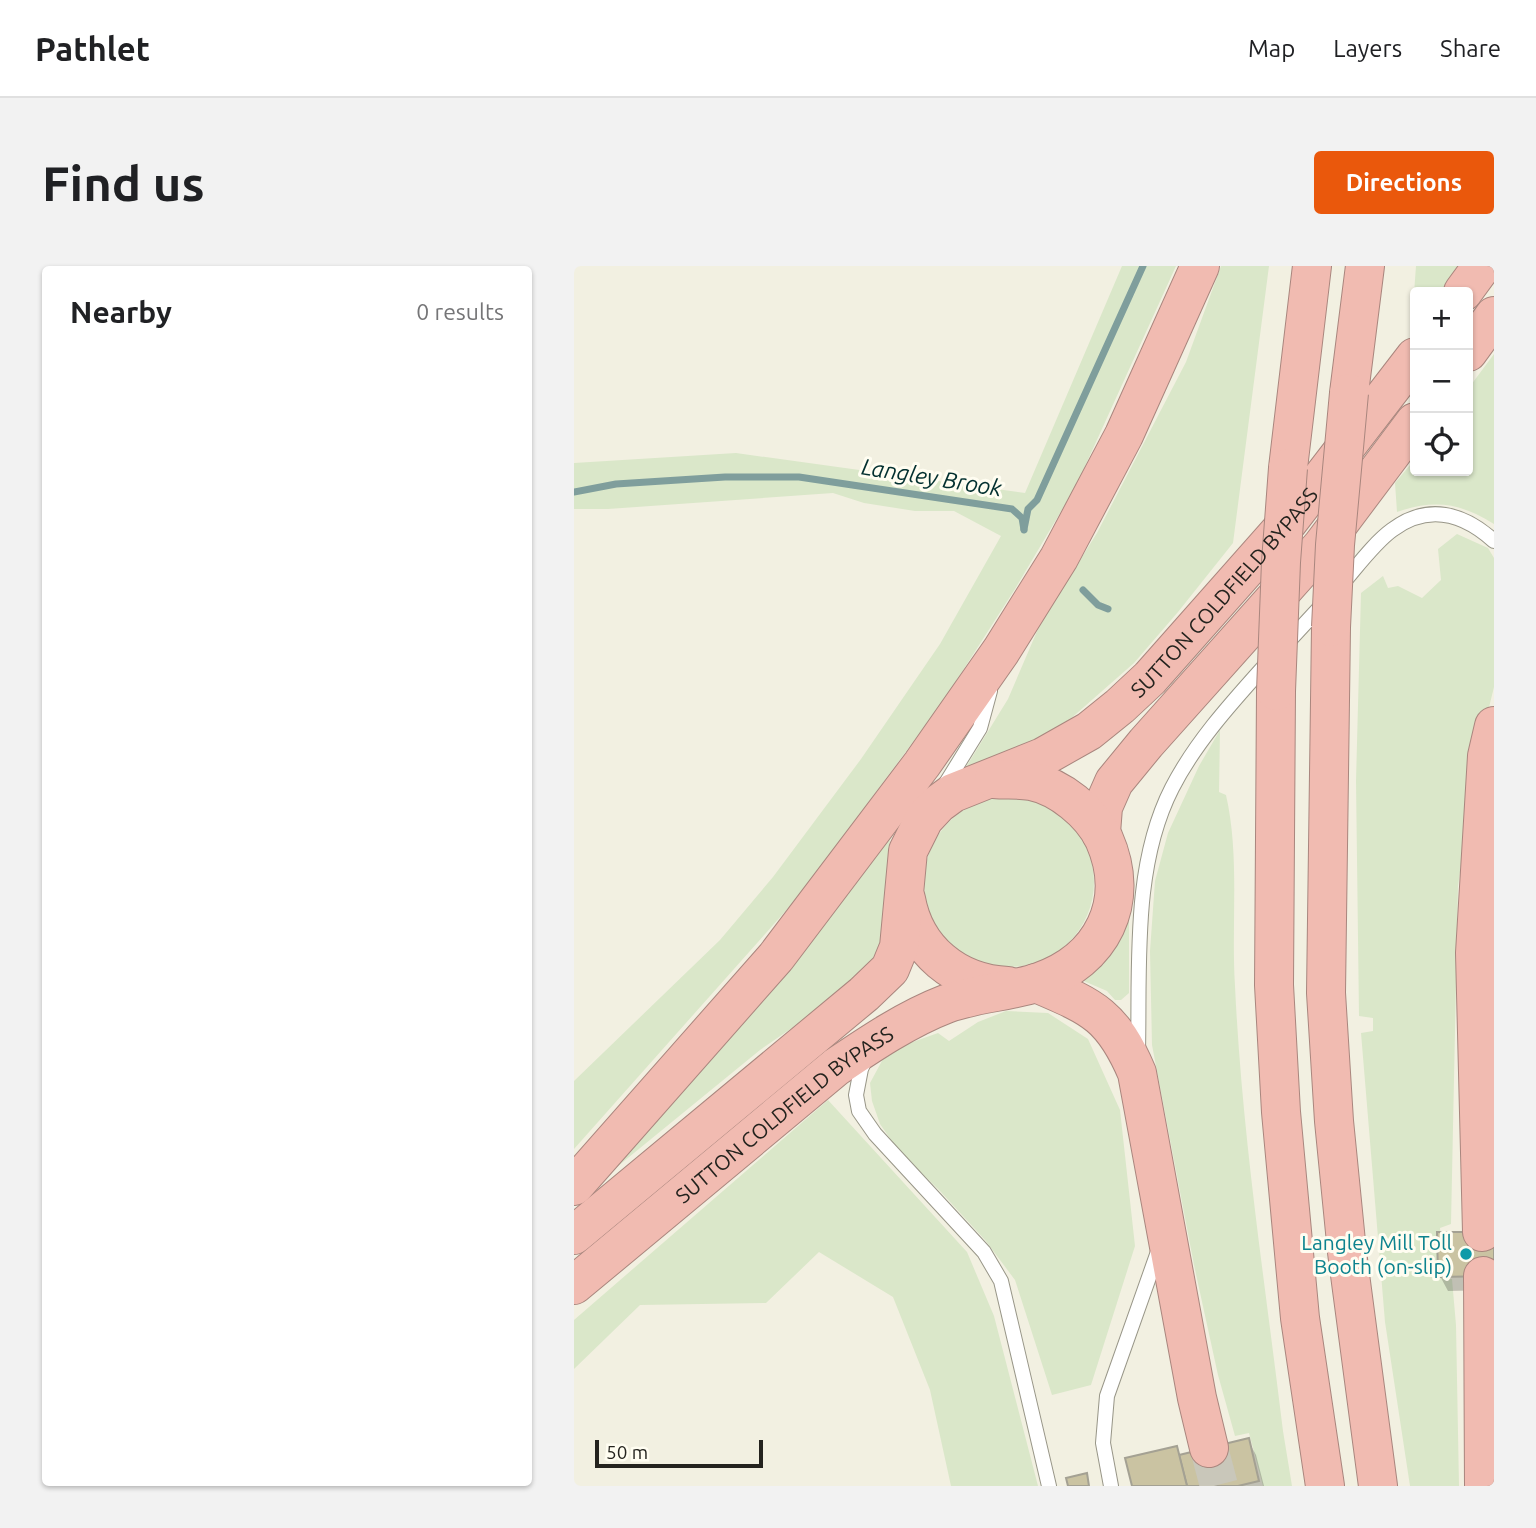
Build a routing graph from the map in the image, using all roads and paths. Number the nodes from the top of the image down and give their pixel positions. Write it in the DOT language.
graph roads {
  1 [pos="1200,266"];
  2 [pos="1312,266"];
  3 [pos="1365,266"];
  4 [pos="1482,266"];
  5 [pos="1467,287"];
  6 [pos="1494,316"];
  7 [pos="1469,350"];
  8 [pos="1410,363"];
  9 [pos="1410,429"];
  10 [pos="1494,541"];
  11 [pos="1001,651"];
  12 [pos="1494,726"];
  13 [pos="992,779"];
  14 [pos="924,819"];
  15 [pos="1101,833"];
  16 [pos="903,886"];
  17 [pos="1475,953"];
  18 [pos="1026,985"];
  19 [pos="1489,992"];
  20 [pos="874,1041"];
  21 [pos="1137,1073"];
  22 [pos="574,1186"];
  23 [pos="1166,1228"];
  24 [pos="1482,1232"];
  25 [pos="574,1235"];
  26 [pos="1483,1276"];
  27 [pos="574,1285"];
  28 [pos="1209,1448"];
  29 [pos="1494,1462"];
  30 [pos="1049,1486"];
  31 [pos="1111,1486"];
  32 [pos="1325,1486"];
  33 [pos="1378,1486"];
  34 [pos="1484,1486"];
  1 -- 11 [label="highway"];
  2 -- 32 [label="highway, bridge"];
  3 -- 33 [label="highway, bridge"];
  4 -- 5 [label="highway"];
  6 -- 7 [label="highway"];
  8 -- 13 [label="highway, SUTTON COLDFIELD BYPASS"];
  9 -- 15 [label="highway, SUTTON COLDFIELD BYPASS"];
  10 -- 21 [label="lane"];
  11 -- 14 [label="lane"];
  11 -- 22 [label="highway"];
  12 -- 17 [label="highway"];
  13 -- 14 [label="highway, SUTTON COLDFIELD BYPASS"];
  13 -- 15 [label="highway, SUTTON COLDFIELD BYPASS"];
  14 -- 16 [label="highway, SUTTON COLDFIELD BYPASS"];
  15 -- 18 [label="highway, SUTTON COLDFIELD BYPASS"];
  16 -- 18 [label="highway, SUTTON COLDFIELD BYPASS"];
  16 -- 25 [label="highway, SUTTON COLDFIELD BYPASS"];
  17 -- 19 [label="lane"];
  17 -- 24 [label="highway"];
  18 -- 20 [label="highway, SUTTON COLDFIELD BYPASS"];
  18 -- 21 [label="highway"];
  20 -- 27 [label="highway, SUTTON COLDFIELD BYPASS"];
  20 -- 30 [label="lane"];
  21 -- 23 [label="highway"];
  23 -- 28 [label="highway"];
  23 -- 31 [label="lane"];
  26 -- 34 [label="highway"];
  29 -- 34 [label="lane"];
}
